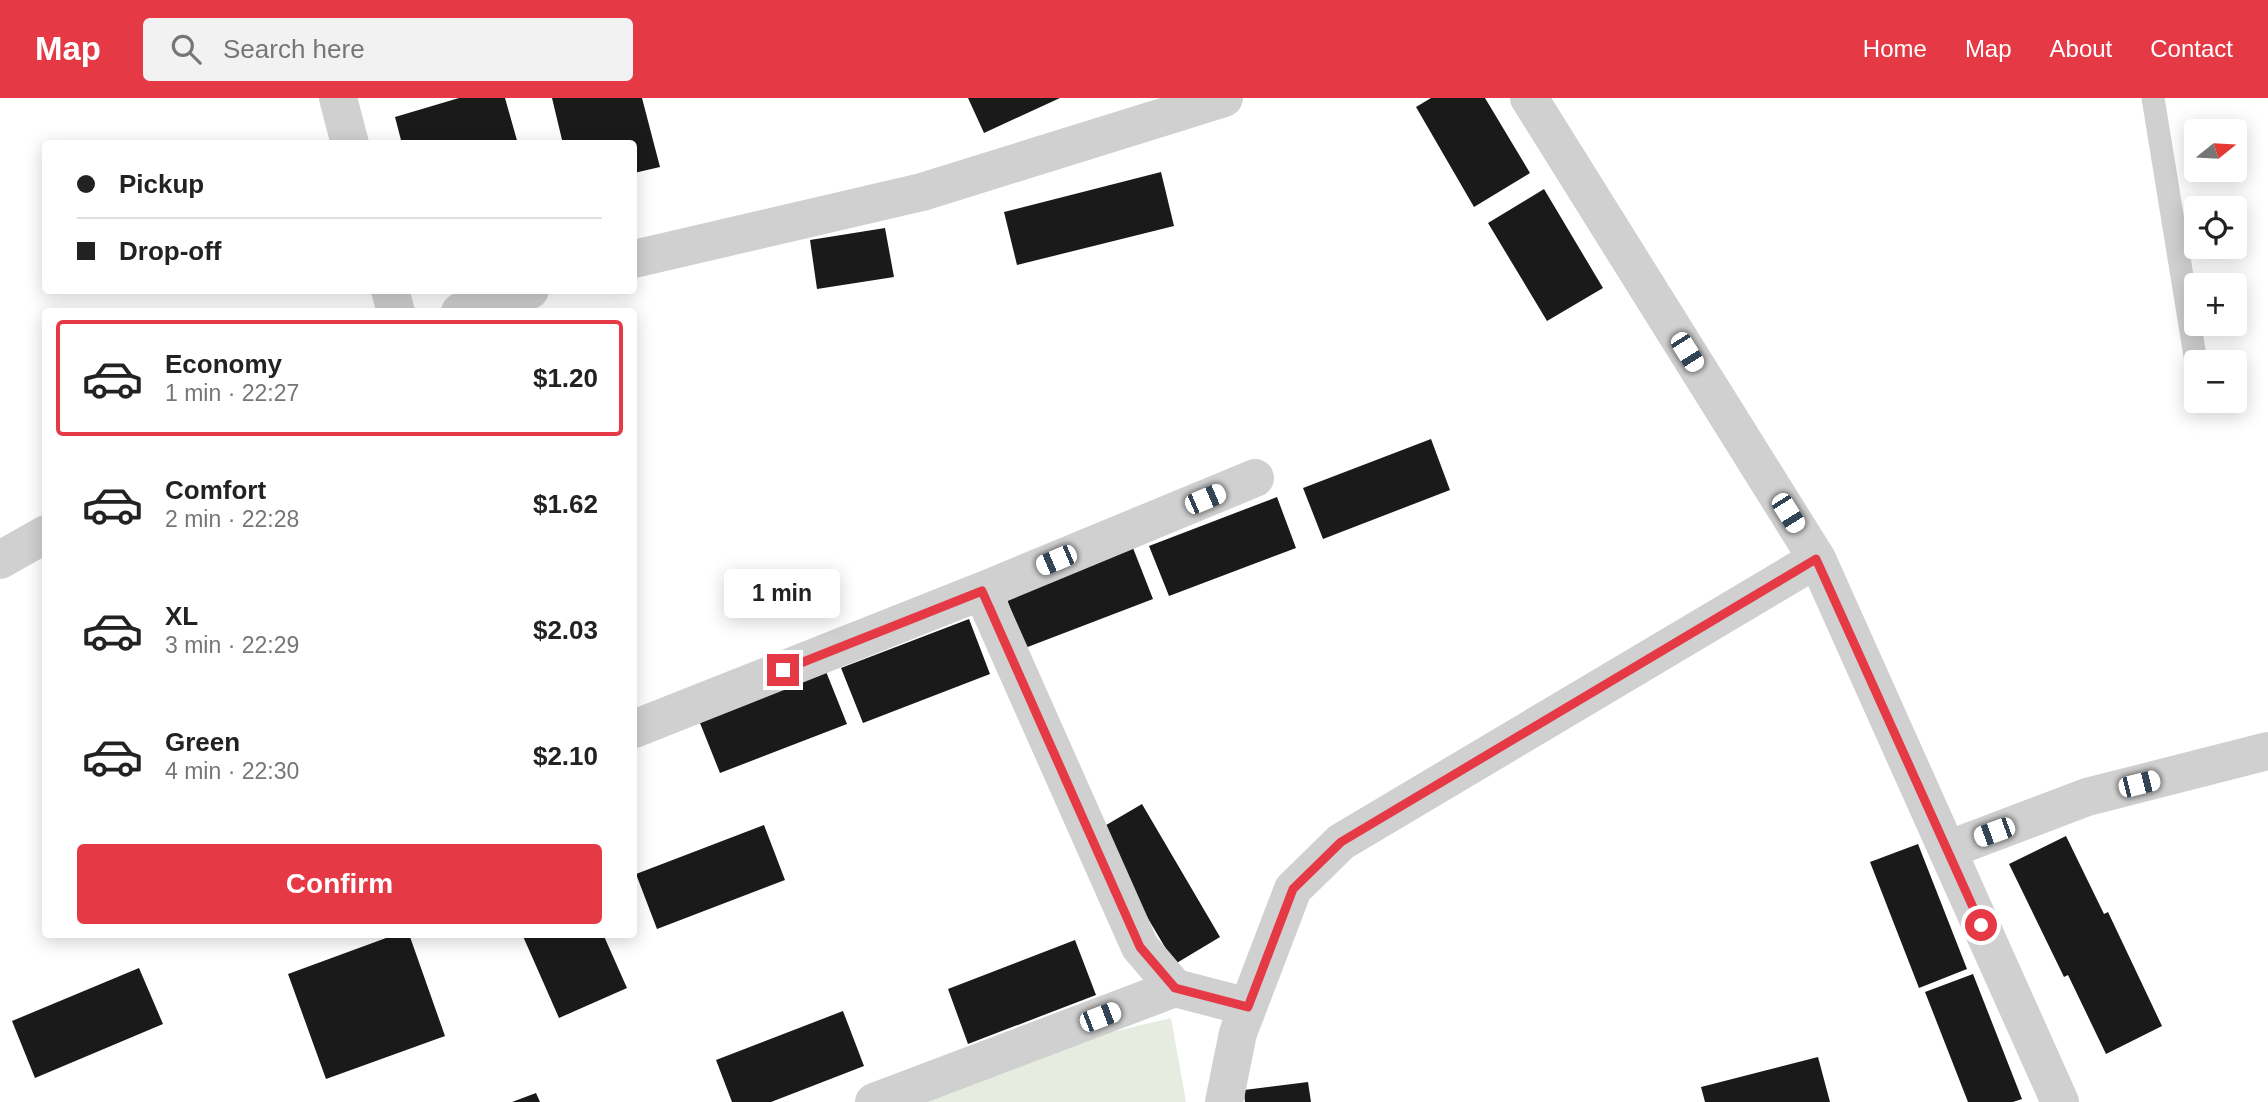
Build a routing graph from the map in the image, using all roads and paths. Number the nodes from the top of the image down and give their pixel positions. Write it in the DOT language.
graph roads {
  1 [pos="338,98"];
  2 [pos="1224,98"];
  3 [pos="1529,98"];
  4 [pos="2153,98"];
  5 [pos="349,140"];
  6 [pos="637,259"];
  7 [pos="517,294"];
  8 [pos="473,308"];
  9 [pos="2194,350"];
  10 [pos="1255,478"];
  11 [pos="42,536"];
  12 [pos="1816,559"];
  13 [pos="0,560"];
  14 [pos="982,591"];
  15 [pos="637,728"];
  16 [pos="2268,751"];
  17 [pos="1947,850"];
  18 [pos="1175,988"];
  19 [pos="1248,1007"];
  20 [pos="874,1102"];
  21 [pos="1224,1102"];
  22 [pos="2060,1102"];
  1 -- 5 [label="street"];
  2 -- 6 [label="street"];
  3 -- 12 [label="street"];
  4 -- 9 [label="lane"];
  7 -- 8 [label="street"];
  10 -- 14 [label="street"];
  11 -- 13 [label="street"];
  12 -- 17 [label="street"];
  12 -- 19 [label="street"];
  14 -- 15 [label="street"];
  14 -- 18 [label="street"];
  16 -- 17 [label="street"];
  17 -- 22 [label="street"];
  18 -- 19 [label="street"];
  18 -- 20 [label="street"];
  19 -- 21 [label="street"];
}
